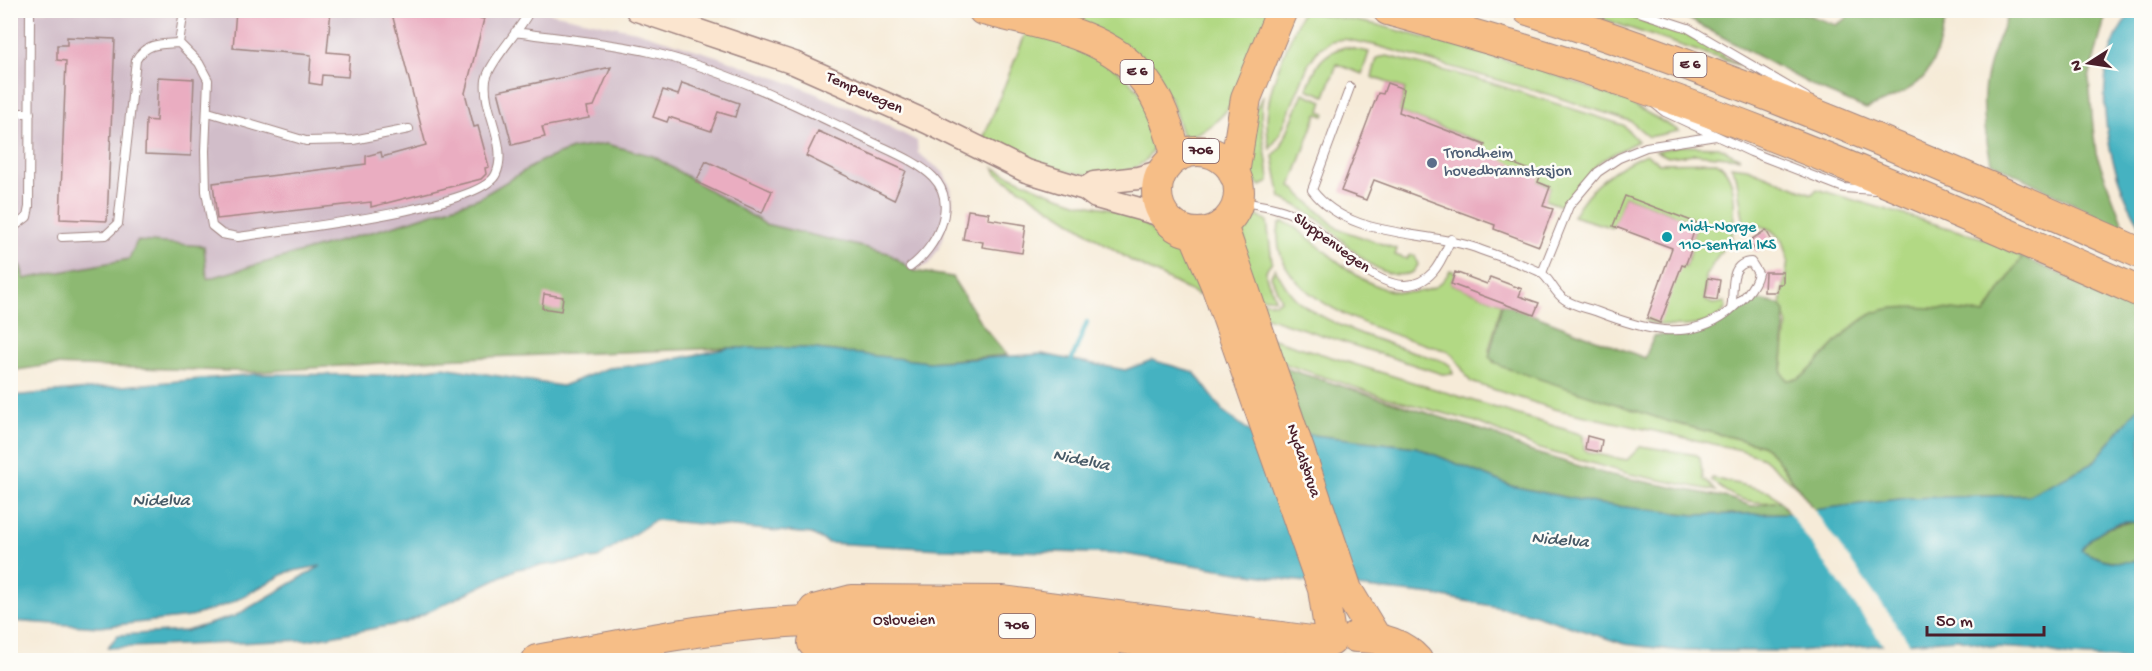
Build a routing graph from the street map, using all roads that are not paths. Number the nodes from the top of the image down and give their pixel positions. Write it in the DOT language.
graph roads {
  1 [pos="30,10"];
  2 [pos="184,10"];
  3 [pos="530,10"];
  4 [pos="638,10"];
  5 [pos="983,10"];
  6 [pos="1282,10"];
  7 [pos="1388,10"];
  8 [pos="1528,10"];
  9 [pos="1633,10"];
  10 [pos="515,32"];
  11 [pos="179,43"];
  12 [pos="1630,84"];
  13 [pos="1350,87"];
  14 [pos="1246,98"];
  15 [pos="208,112"];
  16 [pos="10,113"];
  17 [pos="30,113"];
  18 [pos="1849,126"];
  19 [pos="409,129"];
  20 [pos="1716,136"];
  21 [pos="1179,160"];
  22 [pos="1084,189"];
  23 [pos="1912,192"];
  24 [pos="1222,208"];
  25 [pos="1165,216"];
  26 [pos="10,230"];
  27 [pos="62,237"];
  28 [pos="1451,239"];
  29 [pos="2142,254"];
  30 [pos="910,267"];
  31 [pos="1542,273"];
  32 [pos="1227,282"];
  33 [pos="2142,293"];
  34 [pos="1731,309"];
  35 [pos="762,624"];
  36 [pos="703,632"];
  37 [pos="1376,638"];
  38 [pos="1324,648"];
  39 [pos="1413,656"];
  40 [pos="537,660"];
  41 [pos="1106,660"];
  42 [pos="1271,660"];
  43 [pos="1439,660"];
  1 -- 17 [label="lane"];
  2 -- 11 [label="lane"];
  3 -- 10 [label="lane"];
  4 -- 22 [label="street, Tempevegen"];
  5 -- 21 [label="highway, E 6"];
  6 -- 14 [label="highway, 706"];
  7 -- 12 [label="highway, E 6"];
  8 -- 18 [label="highway, E 6"];
  9 -- 18 [label="lane"];
  10 -- 15 [label="lane"];
  10 -- 30 [label="lane"];
  11 -- 15 [label="lane"];
  11 -- 27 [label="lane"];
  12 -- 20 [label="lane"];
  12 -- 23 [label="highway, E 6"];
  13 -- 28 [label="lane"];
  14 -- 21 [label="highway, 706"];
  14 -- 24 [label="highway, 706"];
  15 -- 19 [label="lane"];
  16 -- 17 [label="lane"];
  17 -- 26 [label="lane"];
  18 -- 29 [label="highway, E 6"];
  20 -- 23 [label="lane"];
  20 -- 31 [label="lane"];
  21 -- 22 [label="street"];
  21 -- 24 [label="highway, 706"];
  21 -- 25 [label="highway, 706"];
  22 -- 25 [label="street, Tempevegen"];
  23 -- 33 [label="highway, E 6"];
  24 -- 25 [label="highway"];
  24 -- 28 [label="lane, Sluppenvegen"];
  24 -- 32 [label="highway, 706"];
  28 -- 31 [label="lane"];
  31 -- 34 [label="lane"];
  32 -- 37 [label="highway, Nydalsbrua / 706"];
  32 -- 38 [label="highway, Nydalsbrua / 706"];
  34 -- 34 [label="lane"];
  35 -- 36 [label="highway, Osloveien / 706"];
  35 -- 38 [label="highway, 706"];
  35 -- 42 [label="highway, Osloveien / 706"];
  36 -- 40 [label="highway, Osloveien / 706"];
  36 -- 41 [label="highway, 706"];
  37 -- 38 [label="highway, 706"];
  37 -- 39 [label="highway, 706"];
  39 -- 43 [label="highway, 706"];
}
